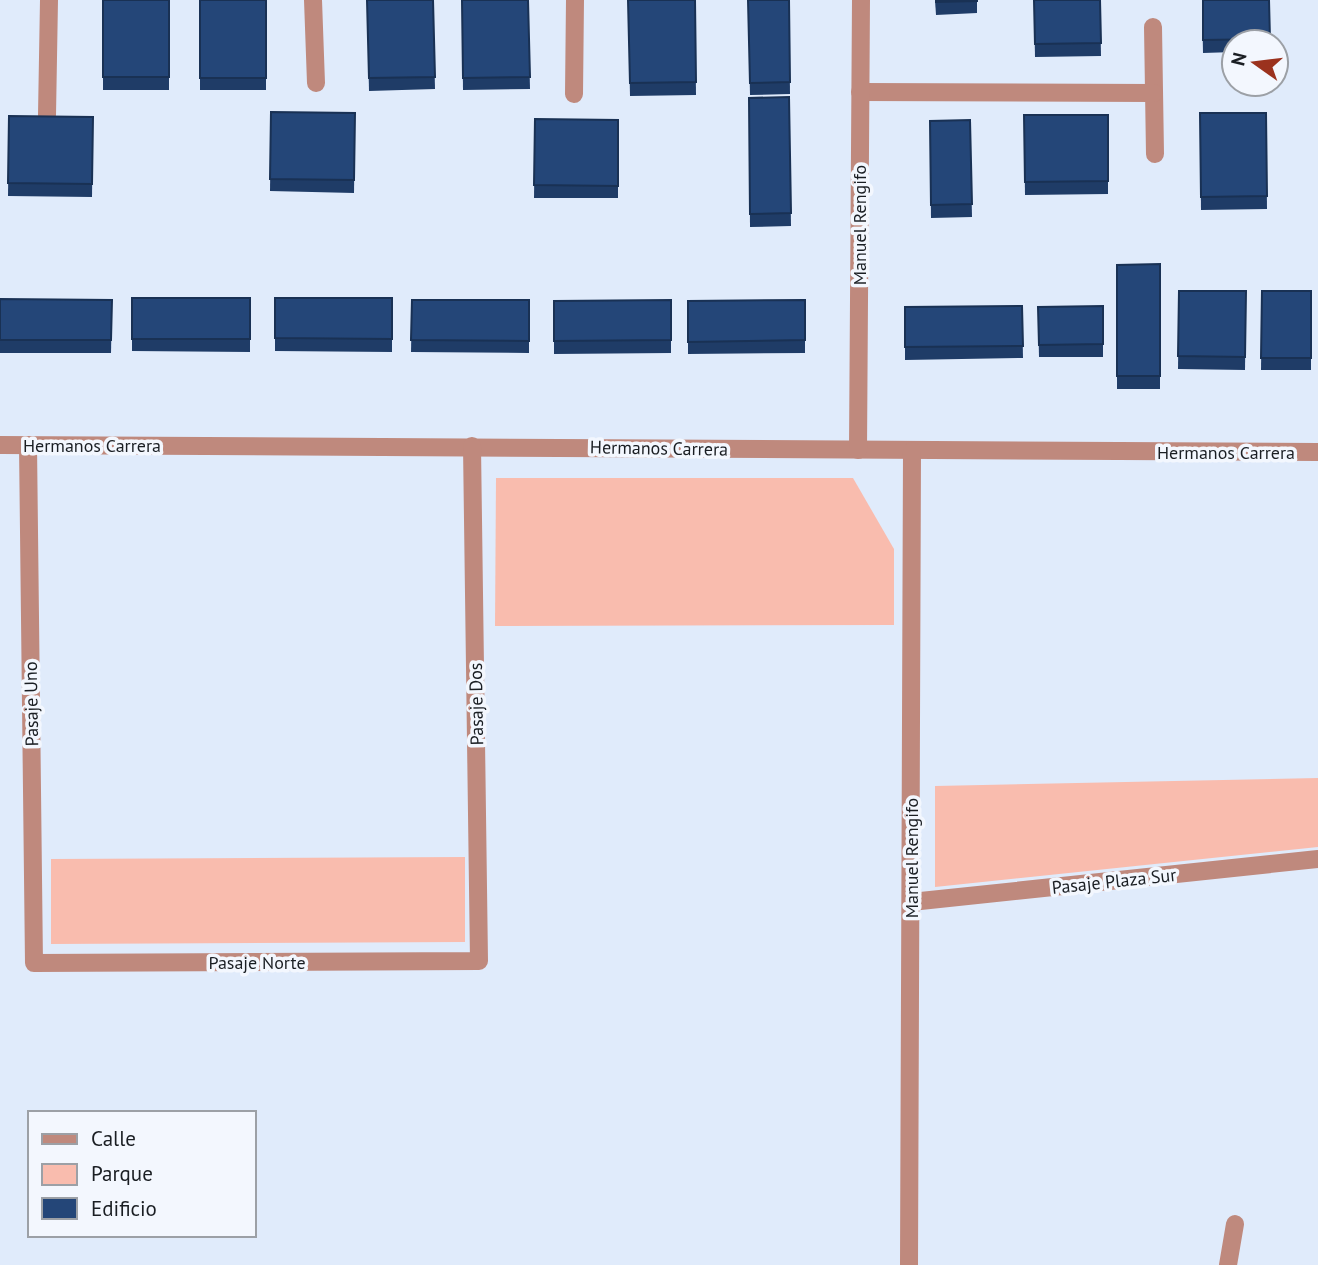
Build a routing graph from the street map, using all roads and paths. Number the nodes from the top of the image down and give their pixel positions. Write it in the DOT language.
graph roads {
  1 [pos="49,0"];
  2 [pos="313,0"];
  3 [pos="575,0"];
  4 [pos="861,0"];
  5 [pos="1153,27"];
  6 [pos="316,83"];
  7 [pos="860,92"];
  8 [pos="1154,93"];
  9 [pos="574,94"];
  10 [pos="47,115"];
  11 [pos="1156,154"];
  12 [pos="0,445"];
  13 [pos="28,445"];
  14 [pos="472,446"];
  15 [pos="858,450"];
  16 [pos="912,451"];
  17 [pos="1318,452"];
  18 [pos="1318,859"];
  19 [pos="911,902"];
  20 [pos="480,961"];
  21 [pos="34,963"];
  22 [pos="1235,1224"];
  23 [pos="909,1265"];
  24 [pos="1228,1265"];
  1 -- 10 [label="street"];
  2 -- 6 [label="street"];
  3 -- 9 [label="street"];
  4 -- 7 [label="street, Manuel Rengifo"];
  5 -- 8 [label="street"];
  7 -- 8 [label="street"];
  7 -- 15 [label="street, Manuel Rengifo"];
  8 -- 11 [label="street"];
  12 -- 13 [label="street, Hermanos Carrera"];
  13 -- 14 [label="street, Hermanos Carrera"];
  13 -- 21 [label="street, Pasaje Uno"];
  14 -- 15 [label="street, Hermanos Carrera"];
  14 -- 20 [label="street, Pasaje Dos"];
  15 -- 16 [label="street, Hermanos Carrera"];
  16 -- 17 [label="street, Hermanos Carrera"];
  16 -- 19 [label="street, Manuel Rengifo"];
  18 -- 19 [label="street, Pasaje Plaza Sur"];
  19 -- 23 [label="street, Manuel Rengifo"];
  20 -- 21 [label="street, Pasaje Norte"];
  22 -- 24 [label="street"];
}
